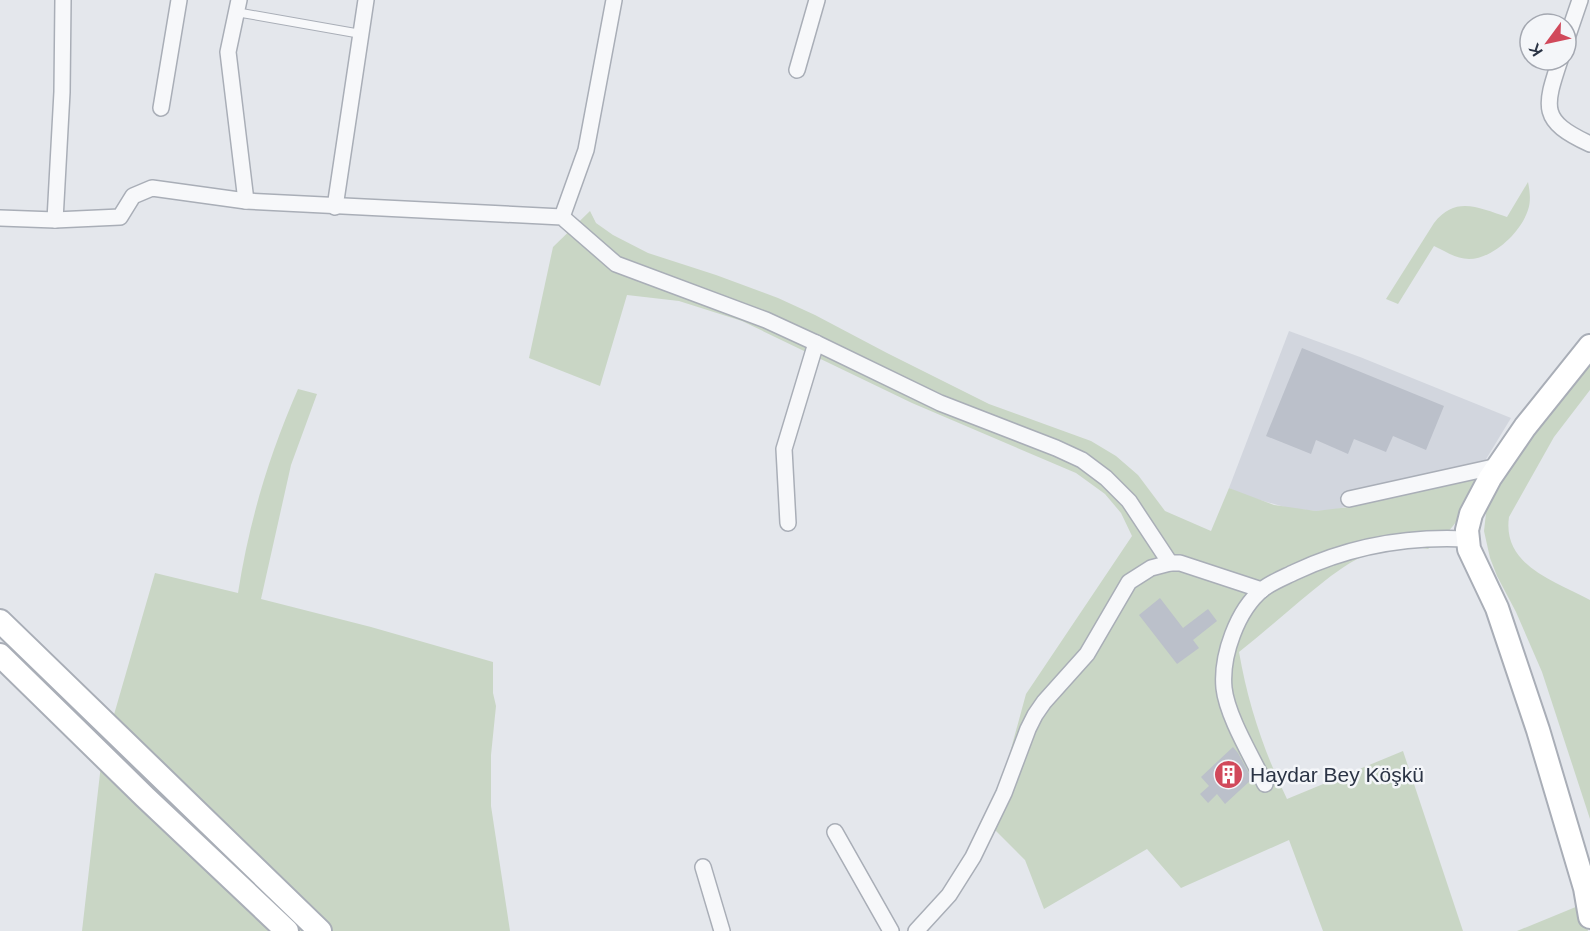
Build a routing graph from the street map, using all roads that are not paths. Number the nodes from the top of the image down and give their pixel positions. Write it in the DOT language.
graph roads {
  1 [pos="63,0"];
  2 [pos="179,0"];
  3 [pos="366,0"];
  4 [pos="614,0"];
  5 [pos="817,0"];
  6 [pos="237,6"];
  7 [pos="361,34"];
  8 [pos="797,70"];
  9 [pos="1556,72"];
  10 [pos="161,108"];
  11 [pos="1590,144"];
  12 [pos="246,201"];
  13 [pos="335,207"];
  14 [pos="562,217"];
  15 [pos="0,218"];
  16 [pos="55,220"];
  17 [pos="816,343"];
  18 [pos="1590,346"];
  19 [pos="1498,466"];
  20 [pos="1349,499"];
  21 [pos="788,523"];
  22 [pos="1467,539"];
  23 [pos="1170,563"];
  24 [pos="1262,590"];
  25 [pos="0,621"];
  26 [pos="0,655"];
  27 [pos="1265,784"];
  28 [pos="835,832"];
  29 [pos="703,867"];
  30 [pos="1590,917"];
  31 [pos="287,931"];
  32 [pos="321,931"];
  33 [pos="722,931"];
  34 [pos="891,931"];
  35 [pos="916,931"];
  1 -- 16 [label="street"];
  2 -- 10 [label="street"];
  3 -- 7 [label="street"];
  4 -- 14 [label="street"];
  5 -- 8 [label="street"];
  6 -- 7 [label="lane"];
  6 -- 12 [label="street"];
  7 -- 13 [label="street"];
  9 -- 11 [label="street"];
  12 -- 13 [label="street"];
  12 -- 16 [label="street"];
  13 -- 14 [label="street"];
  14 -- 17 [label="street"];
  15 -- 16 [label="street"];
  17 -- 21 [label="street"];
  17 -- 23 [label="street"];
  18 -- 19 [label="main road"];
  19 -- 20 [label="street"];
  19 -- 22 [label="main road"];
  22 -- 24 [label="street"];
  22 -- 30 [label="main road"];
  23 -- 24 [label="street"];
  23 -- 35 [label="street"];
  24 -- 27 [label="street"];
  25 -- 32 [label="main road"];
  26 -- 31 [label="main road"];
  28 -- 34 [label="street"];
  29 -- 33 [label="street"];
}
